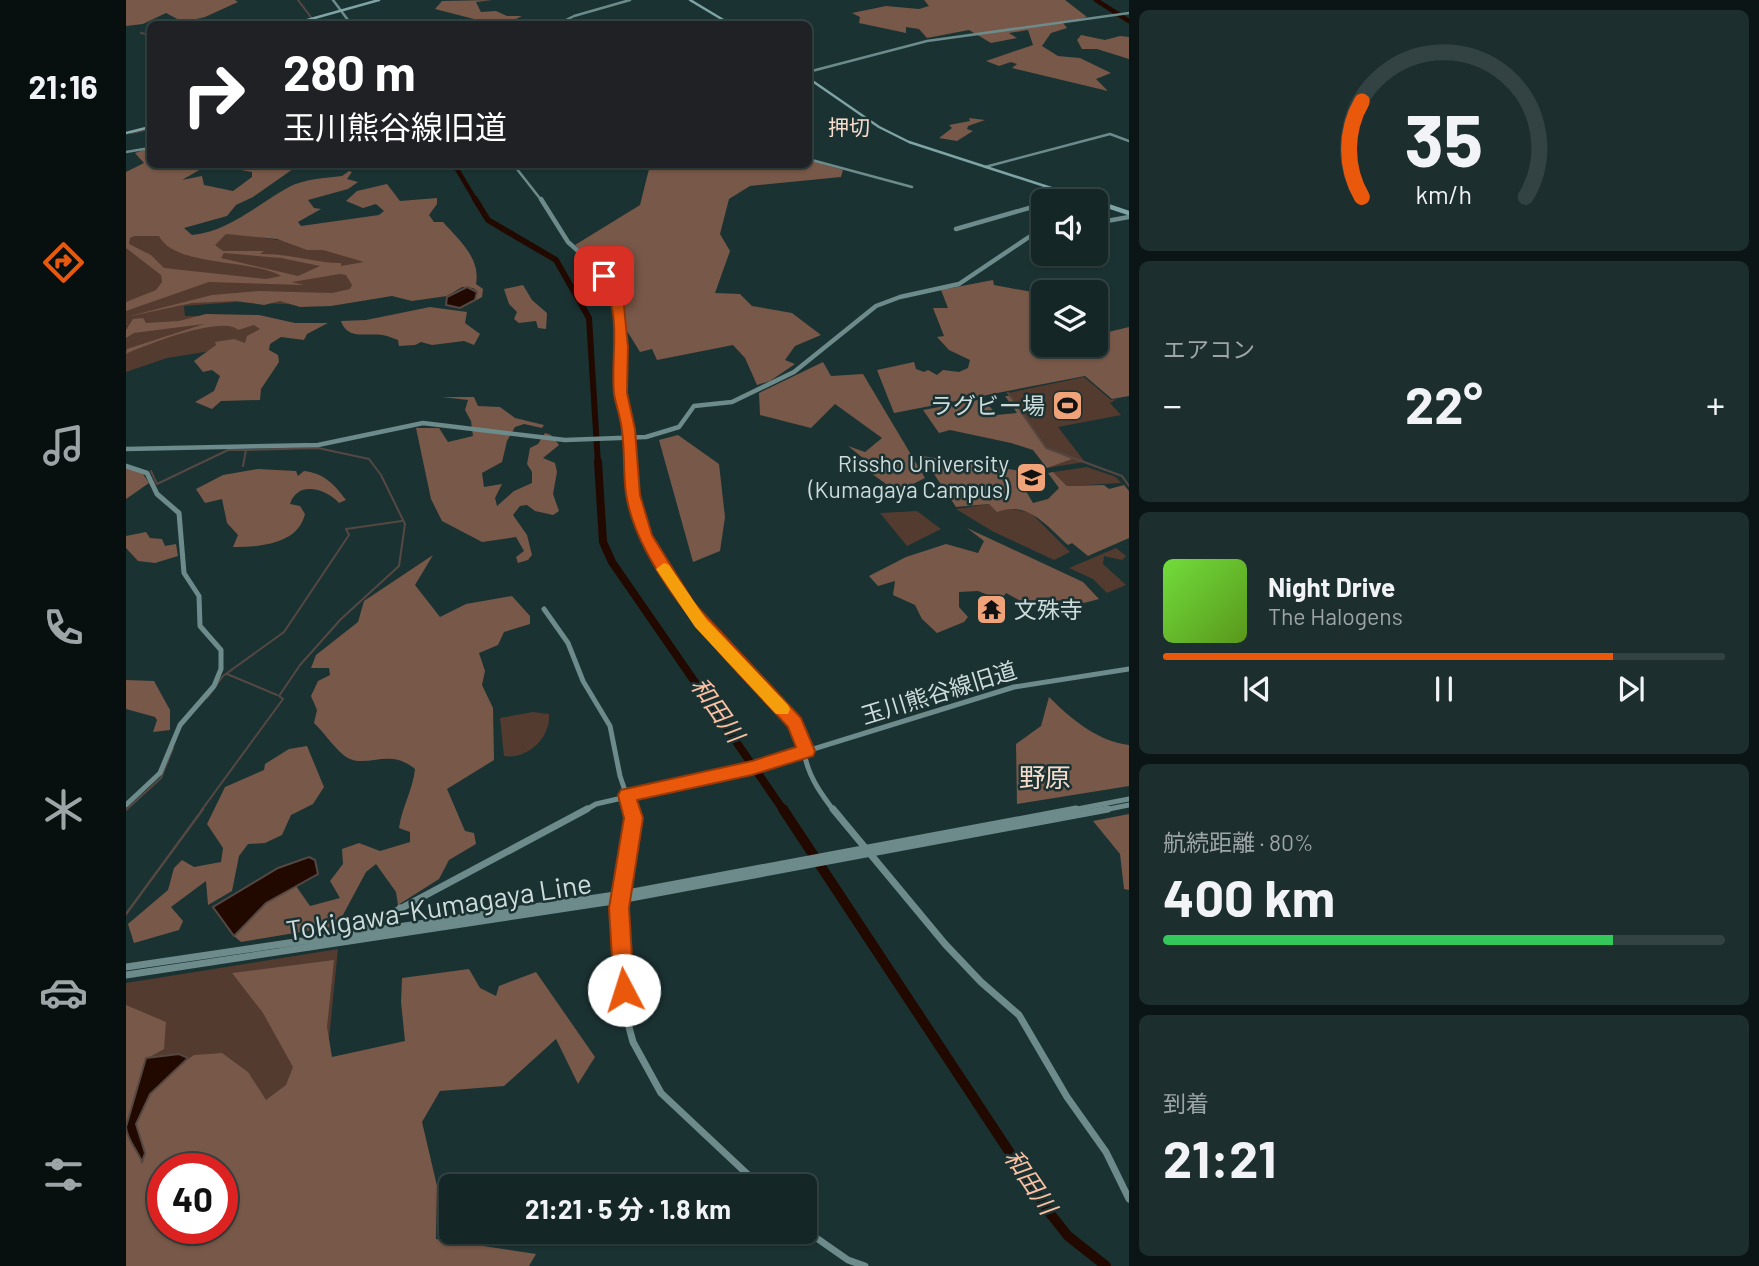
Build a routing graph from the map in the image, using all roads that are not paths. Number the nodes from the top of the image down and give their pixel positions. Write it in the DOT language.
graph roads {
  1 [pos="333,0"];
  2 [pos="379,0"];
  3 [pos="630,0"];
  4 [pos="690,0"];
  5 [pos="340,10"];
  6 [pos="1129,13"];
  7 [pos="299,21"];
  8 [pos="349,21"];
  9 [pos="564,21"];
  10 [pos="725,21"];
  11 [pos="812,71"];
  12 [pos="812,81"];
  13 [pos="147,128"];
  14 [pos="126,133"];
  15 [pos="1129,141"];
  16 [pos="147,148"];
  17 [pos="126,152"];
  18 [pos="812,160"];
  19 [pos="985,167"];
  20 [pos="517,168"];
  21 [pos="912,187"];
  22 [pos="1053,189"];
  23 [pos="1031,207"];
  24 [pos="1108,207"];
  25 [pos="1129,215"];
  26 [pos="1108,220"];
  27 [pos="956,229"];
  28 [pos="1031,236"];
  29 [pos="629,438"];
  30 [pos="126,449"];
  31 [pos="126,466"];
  32 [pos="544,609"];
  33 [pos="1129,669"];
  34 [pos="807,751"];
  35 [pos="627,795"];
  36 [pos="1129,799"];
  37 [pos="126,805"];
  38 [pos="1129,805"];
  39 [pos="866,851"];
  40 [pos="621,897"];
  41 [pos="402,906"];
  42 [pos="394,917"];
  43 [pos="403,927"];
  44 [pos="387,930"];
  45 [pos="353,934"];
  46 [pos="377,937"];
  47 [pos="126,967"];
  48 [pos="126,975"];
  49 [pos="746,1174"];
  50 [pos="1129,1199"];
  51 [pos="817,1238"];
  52 [pos="865,1266"];
  1 -- 5 [label="street"];
  2 -- 5 [label="main road"];
  3 -- 9 [label="street"];
  4 -- 10 [label="main road"];
  5 -- 7 [label="main road"];
  5 -- 8 [label="street"];
  6 -- 11 [label="street"];
  12 -- 19 [label="main road"];
  13 -- 14 [label="main road"];
  15 -- 19 [label="street"];
  16 -- 17 [label="street"];
  18 -- 21 [label="street"];
  19 -- 22 [label="main road"];
  20 -- 29 [label="street"];
  23 -- 27 [label="street"];
  24 -- 25 [label="main road"];
  25 -- 26 [label="street"];
  28 -- 29 [label="street"];
  29 -- 30 [label="street"];
  29 -- 34 [label="street"];
  31 -- 37 [label="street"];
  32 -- 35 [label="street"];
  33 -- 34 [label="street, 玉川熊谷線旧道"];
  34 -- 35 [label="street, 玉川熊谷線旧道"];
  34 -- 39 [label="street"];
  35 -- 40 [label="street"];
  35 -- 41 [label="street"];
  36 -- 39 [label="street, Tokigawa-Kumagaya Line"];
  38 -- 39 [label="street, Tokigawa-Kumagaya Line"];
  39 -- 40 [label="street, Tokigawa-Kumagaya Line"];
  39 -- 50 [label="street"];
  40 -- 43 [label="street, Tokigawa-Kumagaya Line"];
  40 -- 46 [label="street, Tokigawa-Kumagaya Line"];
  40 -- 49 [label="street"];
  41 -- 42 [label="street"];
  41 -- 45 [label="street"];
  42 -- 43 [label="street"];
  42 -- 44 [label="street"];
  43 -- 44 [label="street, Tokigawa-Kumagaya Line"];
  44 -- 45 [label="street, Tokigawa-Kumagaya Line"];
  44 -- 46 [label="street"];
  45 -- 47 [label="street, Tokigawa-Kumagaya Line"];
  46 -- 48 [label="street, Tokigawa-Kumagaya Line"];
  51 -- 52 [label="street"];
}
